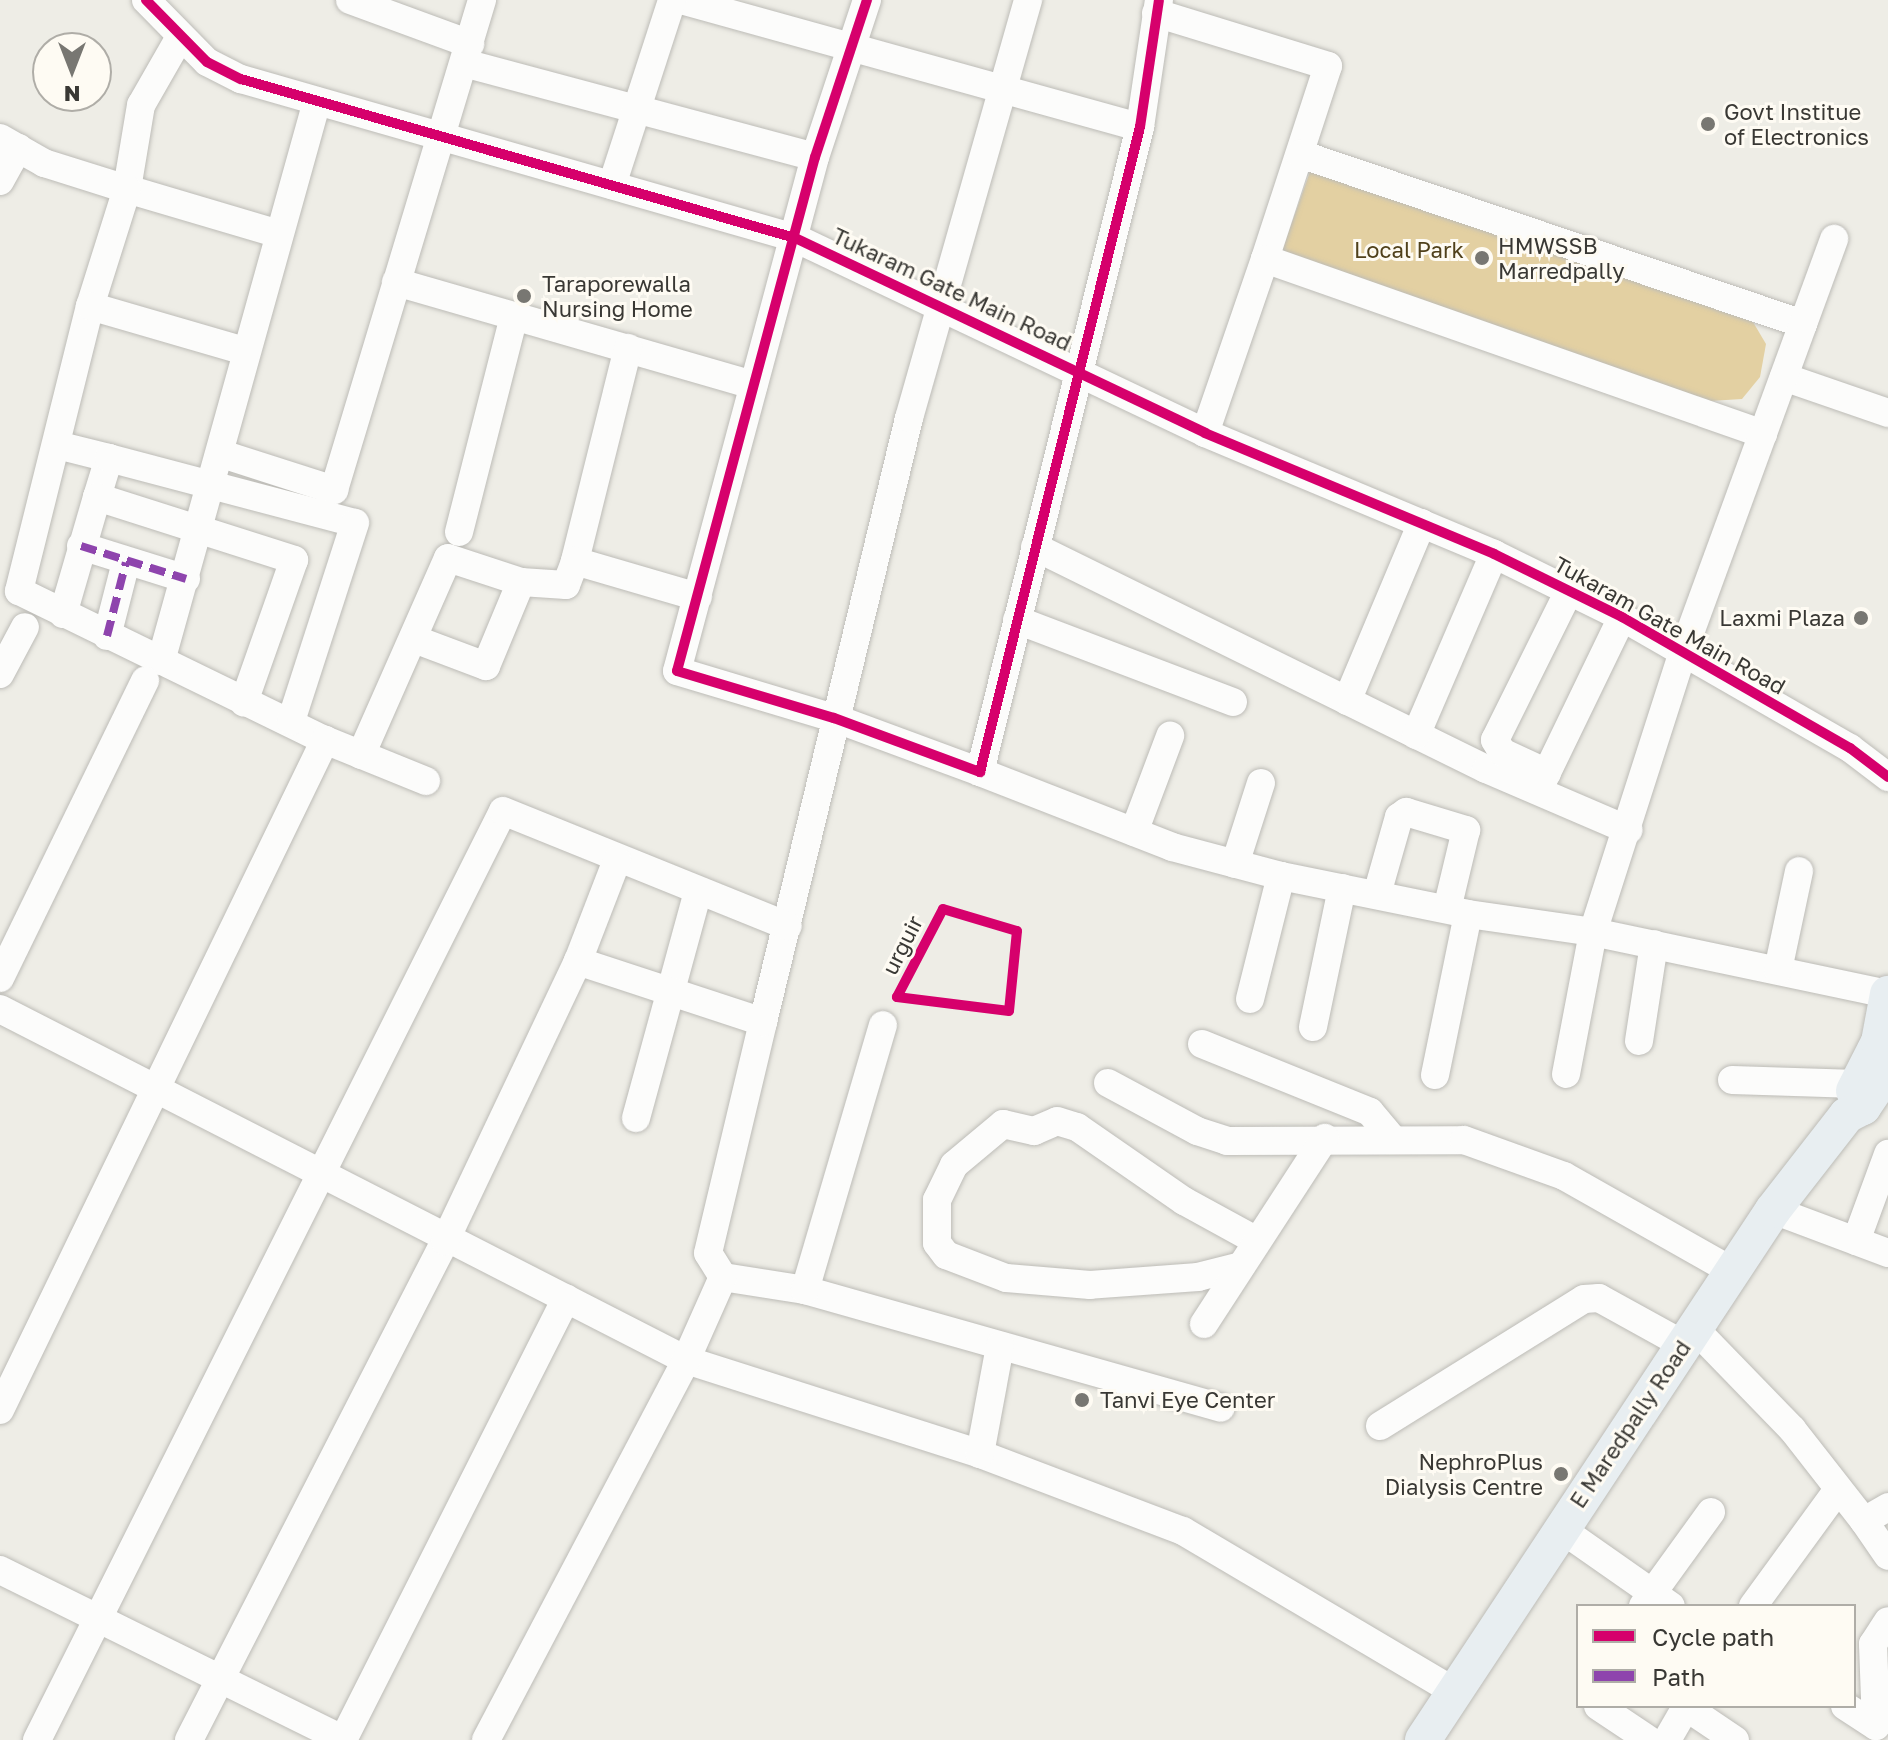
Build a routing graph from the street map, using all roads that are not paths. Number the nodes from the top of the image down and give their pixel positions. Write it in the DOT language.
graph roads {
  1 [pos="146,0"];
  2 [pos="350,0"];
  3 [pos="482,0"];
  4 [pos="672,0"];
  5 [pos="681,0"];
  6 [pos="867,0"];
  7 [pos="1028,0"];
  8 [pos="1157,6"];
  9 [pos="744,8"];
  10 [pos="180,37"];
  11 [pos="854,49"];
  12 [pos="467,54"];
  13 [pos="1002,87"];
  14 [pos="317,101"];
  15 [pos="638,111"];
  16 [pos="1140,127"];
  17 [pos="439,139"];
  18 [pos="9,143"];
  19 [pos="1300,154"];
  20 [pos="815,157"];
  21 [pos="0,181"];
  22 [pos="612,185"];
  23 [pos="127,189"];
  24 [pos="279,234"];
  25 [pos="795,238"];
  26 [pos="1834,239"];
  27 [pos="1265,259"];
  28 [pos="396,282"];
  29 [pos="943,305"];
  30 [pos="90,306"];
  31 [pos="514,316"];
  32 [pos="1803,324"];
  33 [pos="628,348"];
  34 [pos="245,351"];
  35 [pos="1077,370"];
  36 [pos="1784,377"];
  37 [pos="753,385"];
  38 [pos="1888,413"];
  39 [pos="1205,433"];
  40 [pos="1763,434"];
  41 [pos="57,445"];
  42 [pos="222,454"];
  43 [pos="109,458"];
  44 [pos="215,484"];
  45 [pos="97,497"];
  46 [pos="1422,523"];
  47 [pos="199,531"];
  48 [pos="459,532"];
  49 [pos="81,546"];
  50 [pos="1035,547"];
  51 [pos="1494,554"];
  52 [pos="294,560"];
  53 [pos="575,561"];
  54 [pos="126,562"];
  55 [pos="339,572"];
  56 [pos="186,579"];
  57 [pos="521,582"];
  58 [pos="1569,591"];
  59 [pos="698,597"];
  60 [pos="63,614"];
  61 [pos="1622,617"];
  62 [pos="1017,620"];
  63 [pos="25,627"];
  64 [pos="107,636"];
  65 [pos="414,639"];
  66 [pos="1683,652"];
  67 [pos="153,671"];
  68 [pos="0,674"];
  69 [pos="1347,701"];
  70 [pos="244,702"];
  71 [pos="1233,702"];
  72 [pos="834,718"];
  73 [pos="291,721"];
  74 [pos="1416,735"];
  75 [pos="1170,736"];
  76 [pos="325,740"];
  77 [pos="361,755"];
  78 [pos="980,772"];
  79 [pos="1888,777"];
  80 [pos="426,781"];
  81 [pos="1543,782"];
  82 [pos="1261,783"];
  83 [pos="1628,830"];
  84 [pos="1134,832"];
  85 [pos="617,860"];
  86 [pos="1235,864"];
  87 [pos="1799,871"];
  88 [pos="1281,876"];
  89 [pos="1342,888"];
  90 [pos="698,891"];
  91 [pos="1377,894"];
  92 [pos="1458,912"];
  93 [pos="788,926"];
  94 [pos="1593,932"];
  95 [pos="1654,944"];
  96 [pos="578,961"];
  97 [pos="1792,963"];
  98 [pos="0,978"];
  99 [pos="667,993"];
  100 [pos="1888,994"];
  101 [pos="1250,999"];
  102 [pos="0,1009"];
  103 [pos="763,1022"];
  104 [pos="883,1025"];
  105 [pos="1313,1027"];
  106 [pos="1639,1041"];
  107 [pos="1202,1044"];
  108 [pos="1566,1074"];
  109 [pos="1435,1075"];
  110 [pos="1732,1080"];
  111 [pos="1108,1083"];
  112 [pos="157,1090"];
  113 [pos="1864,1090"];
  114 [pos="636,1118"];
  115 [pos="1325,1138"];
  116 [pos="1393,1139"];
  117 [pos="1888,1154"];
  118 [pos="322,1174"];
  119 [pos="1773,1210"];
  120 [pos="445,1241"];
  121 [pos="1257,1241"];
  122 [pos="1856,1241"];
  123 [pos="1888,1253"];
  124 [pos="1241,1266"];
  125 [pos="1732,1271"];
  126 [pos="723,1277"];
  127 [pos="805,1290"];
  128 [pos="566,1298"];
  129 [pos="1204,1324"];
  130 [pos="1689,1336"];
  131 [pos="1000,1346"];
  132 [pos="686,1360"];
  133 [pos="1221,1408"];
  134 [pos="0,1410"];
  135 [pos="1380,1426"];
  136 [pos="980,1454"];
  137 [pos="1837,1491"];
  138 [pos="1711,1512"];
  139 [pos="1876,1514"];
  140 [pos="1561,1529"];
  141 [pos="1888,1556"];
  142 [pos="0,1570"];
  143 [pos="1656,1602"];
  144 [pos="1754,1604"];
  145 [pos="98,1619"];
  146 [pos="1888,1621"];
  147 [pos="220,1679"];
  148 [pos="1455,1692"];
  149 [pos="1601,1708"];
  150 [pos="1685,1708"];
  151 [pos="1689,1708"];
  152 [pos="1847,1708"];
  153 [pos="1876,1733"];
  154 [pos="37,1740"];
  155 [pos="189,1740"];
  156 [pos="344,1740"];
  157 [pos="486,1740"];
  158 [pos="1423,1740"];
  159 [pos="1649,1740"];
  160 [pos="1667,1740"];
  161 [pos="1735,1740"];
  1 -- 10 [label="street, Tukaram Gate Main Road"];
  2 -- 12 [label="street"];
  3 -- 12 [label="street"];
  4 -- 15 [label="street"];
  5 -- 9 [label="street"];
  6 -- 11 [label="street"];
  7 -- 13 [label="street"];
  8 -- 16 [label="street"];
  8 -- 19 [label="street"];
  9 -- 11 [label="street"];
  10 -- 14 [label="street, Tukaram Gate Main Road"];
  10 -- 23 [label="street"];
  11 -- 13 [label="street"];
  11 -- 20 [label="street"];
  12 -- 15 [label="street"];
  12 -- 17 [label="street"];
  13 -- 16 [label="street"];
  13 -- 29 [label="street"];
  14 -- 17 [label="street, Tukaram Gate Main Road"];
  14 -- 24 [label="street"];
  15 -- 20 [label="street"];
  15 -- 22 [label="street"];
  16 -- 35 [label="street"];
  17 -- 22 [label="street, Tukaram Gate Main Road"];
  17 -- 28 [label="street"];
  18 -- 21 [label="street"];
  18 -- 23 [label="street"];
  19 -- 27 [label="street"];
  19 -- 32 [label="street"];
  20 -- 25 [label="street"];
  22 -- 25 [label="street, Tukaram Gate Main Road"];
  23 -- 24 [label="street"];
  23 -- 30 [label="street"];
  24 -- 34 [label="street"];
  25 -- 29 [label="street, Tukaram Gate Main Road"];
  25 -- 37 [label="street"];
  26 -- 32 [label="street"];
  27 -- 39 [label="street"];
  27 -- 40 [label="street"];
  28 -- 31 [label="street"];
  28 -- 42 [label="street"];
  29 -- 35 [label="street, Tukaram Gate Main Road"];
  29 -- 72 [label="street"];
  30 -- 34 [label="street"];
  30 -- 41 [label="street"];
  31 -- 33 [label="street"];
  31 -- 48 [label="street"];
  32 -- 36 [label="street"];
  33 -- 37 [label="street"];
  33 -- 53 [label="street"];
  34 -- 42 [label="street"];
  35 -- 39 [label="street, Tukaram Gate Main Road"];
  35 -- 50 [label="street"];
  36 -- 38 [label="street"];
  36 -- 40 [label="street"];
  37 -- 59 [label="street"];
  39 -- 46 [label="street, Tukaram Gate Main Road"];
  40 -- 66 [label="street"];
  41 -- 43 [label="street"];
  41 -- 60 [label="street"];
  42 -- 44 [label="street"];
  43 -- 44 [label="street"];
  43 -- 45 [label="street"];
  44 -- 47 [label="street"];
  44 -- 55 [label="street"];
  45 -- 47 [label="street"];
  45 -- 49 [label="street"];
  46 -- 51 [label="street, Tukaram Gate Main Road"];
  46 -- 69 [label="street"];
  47 -- 52 [label="street"];
  47 -- 56 [label="street"];
  49 -- 54 [label="street"];
  49 -- 60 [label="street"];
  50 -- 62 [label="street"];
  50 -- 69 [label="street"];
  51 -- 58 [label="street, Tukaram Gate Main Road"];
  51 -- 74 [label="street"];
  52 -- 55 [label="street"];
  52 -- 70 [label="street"];
  53 -- 57 [label="street"];
  53 -- 59 [label="street"];
  54 -- 56 [label="street"];
  54 -- 64 [label="street"];
  55 -- 73 [label="street"];
  56 -- 67 [label="street"];
  57 -- 65 [label="street"];
  57 -- 65 [label="street"];
  58 -- 61 [label="street, Tukaram Gate Main Road"];
  58 -- 81 [label="street"];
  59 -- 72 [label="street"];
  60 -- 64 [label="street"];
  61 -- 66 [label="street, Tukaram Gate Main Road"];
  61 -- 81 [label="street"];
  62 -- 71 [label="street"];
  62 -- 78 [label="street"];
  63 -- 68 [label="street"];
  64 -- 67 [label="street"];
  65 -- 77 [label="street"];
  66 -- 79 [label="street, Tukaram Gate Main Road"];
  66 -- 83 [label="street"];
  67 -- 70 [label="street"];
  67 -- 98 [label="street"];
  69 -- 74 [label="street"];
  70 -- 73 [label="street"];
  72 -- 78 [label="street"];
  72 -- 93 [label="street"];
  73 -- 76 [label="street"];
  74 -- 81 [label="street"];
  75 -- 84 [label="street"];
  76 -- 77 [label="street"];
  76 -- 112 [label="street"];
  77 -- 80 [label="street"];
  78 -- 84 [label="street"];
  81 -- 83 [label="street"];
  82 -- 86 [label="street"];
  83 -- 94 [label="street"];
  84 -- 86 [label="street"];
  85 -- 90 [label="street"];
  85 -- 96 [label="street"];
  85 -- 118 [label="street"];
  86 -- 88 [label="street"];
  87 -- 97 [label="street"];
  88 -- 89 [label="street"];
  88 -- 101 [label="street"];
  89 -- 91 [label="street"];
  89 -- 105 [label="street"];
  90 -- 93 [label="street"];
  90 -- 99 [label="street"];
  91 -- 92 [label="street"];
  91 -- 92 [label="street"];
  92 -- 94 [label="street"];
  92 -- 109 [label="street"];
  93 -- 103 [label="street"];
  94 -- 95 [label="street"];
  94 -- 108 [label="street"];
  95 -- 97 [label="street"];
  95 -- 106 [label="street"];
  96 -- 99 [label="street"];
  96 -- 120 [label="street"];
  97 -- 100 [label="street"];
  99 -- 103 [label="street"];
  99 -- 114 [label="street"];
  100 -- 113 [label="main road, E Maredpally Road"];
  102 -- 112 [label="street"];
  103 -- 126 [label="street"];
  104 -- 127 [label="street"];
  107 -- 116 [label="street"];
  110 -- 113 [label="street"];
  111 -- 115 [label="street"];
  112 -- 118 [label="street"];
  112 -- 134 [label="street"];
  113 -- 119 [label="main road, E Maredpally Road"];
  115 -- 116 [label="street"];
  115 -- 121 [label="street"];
  116 -- 125 [label="street"];
  117 -- 122 [label="street"];
  118 -- 120 [label="street"];
  118 -- 145 [label="street"];
  119 -- 122 [label="street"];
  119 -- 125 [label="main road, E Maredpally Road"];
  120 -- 128 [label="street"];
  120 -- 147 [label="street"];
  121 -- 124 [label="street"];
  121 -- 124 [label="street"];
  122 -- 123 [label="street"];
  124 -- 129 [label="street"];
  125 -- 130 [label="main road, E Maredpally Road"];
  126 -- 127 [label="street"];
  126 -- 132 [label="street"];
  127 -- 131 [label="street"];
  128 -- 132 [label="street"];
  128 -- 156 [label="street"];
  130 -- 135 [label="street"];
  130 -- 137 [label="street"];
  130 -- 140 [label="main road, E Maredpally Road"];
  131 -- 133 [label="street"];
  131 -- 136 [label="street"];
  132 -- 136 [label="street"];
  132 -- 157 [label="street"];
  136 -- 148 [label="street"];
  137 -- 139 [label="street"];
  137 -- 144 [label="street"];
  138 -- 143 [label="street"];
  139 -- 141 [label="street"];
  140 -- 143 [label="street"];
  140 -- 148 [label="main road, E Maredpally Road"];
  142 -- 145 [label="street"];
  145 -- 147 [label="street"];
  145 -- 154 [label="street"];
  146 -- 153 [label="street"];
  147 -- 155 [label="street"];
  147 -- 156 [label="street"];
  148 -- 158 [label="main road, E Maredpally Road"];
  149 -- 159 [label="street"];
  150 -- 160 [label="street"];
  151 -- 161 [label="street"];
  152 -- 153 [label="street"];
}
